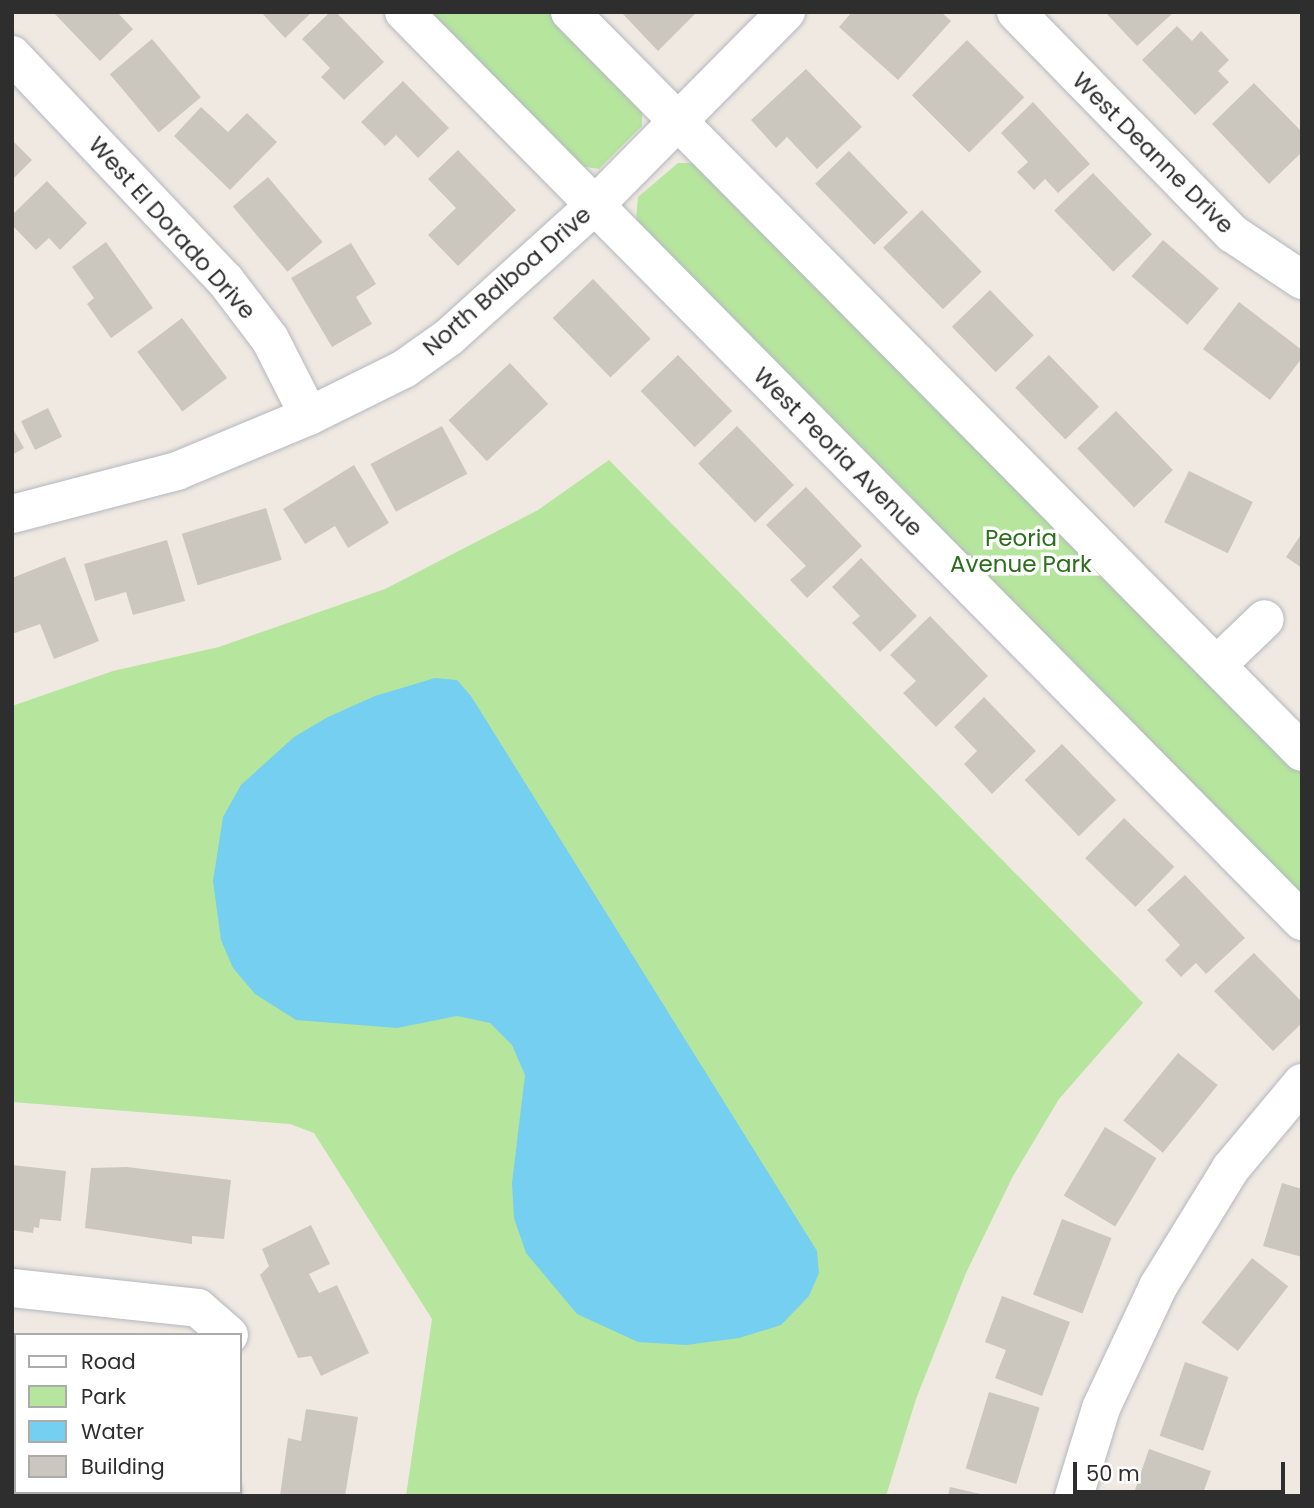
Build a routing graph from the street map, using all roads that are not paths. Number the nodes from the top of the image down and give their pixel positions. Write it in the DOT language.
graph roads {
  1 [pos="404,12"];
  2 [pos="570,12"];
  3 [pos="786,12"];
  4 [pos="1016,12"];
  5 [pos="12,55"];
  6 [pos="677,121"];
  7 [pos="594,205"];
  8 [pos="1302,280"];
  9 [pos="309,416"];
  10 [pos="12,514"];
  11 [pos="1265,619"];
  12 [pos="1217,665"];
  13 [pos="1302,752"];
  14 [pos="1302,921"];
  15 [pos="1302,1083"];
  16 [pos="12,1288"];
  17 [pos="228,1332"];
  18 [pos="1073,1496"];
  1 -- 7 [label="street, West Peoria Avenue"];
  2 -- 6 [label="street"];
  3 -- 6 [label="street, North Balboa Drive"];
  4 -- 8 [label="street, West Deanne Drive"];
  5 -- 9 [label="street, West El Dorado Drive"];
  6 -- 7 [label="street, North Balboa Drive"];
  6 -- 12 [label="street"];
  7 -- 9 [label="street, North Balboa Drive"];
  7 -- 14 [label="street, West Peoria Avenue"];
  9 -- 10 [label="street, North Balboa Drive"];
  11 -- 12 [label="street"];
  12 -- 13 [label="street"];
  15 -- 18 [label="street"];
  16 -- 17 [label="street"];
}
